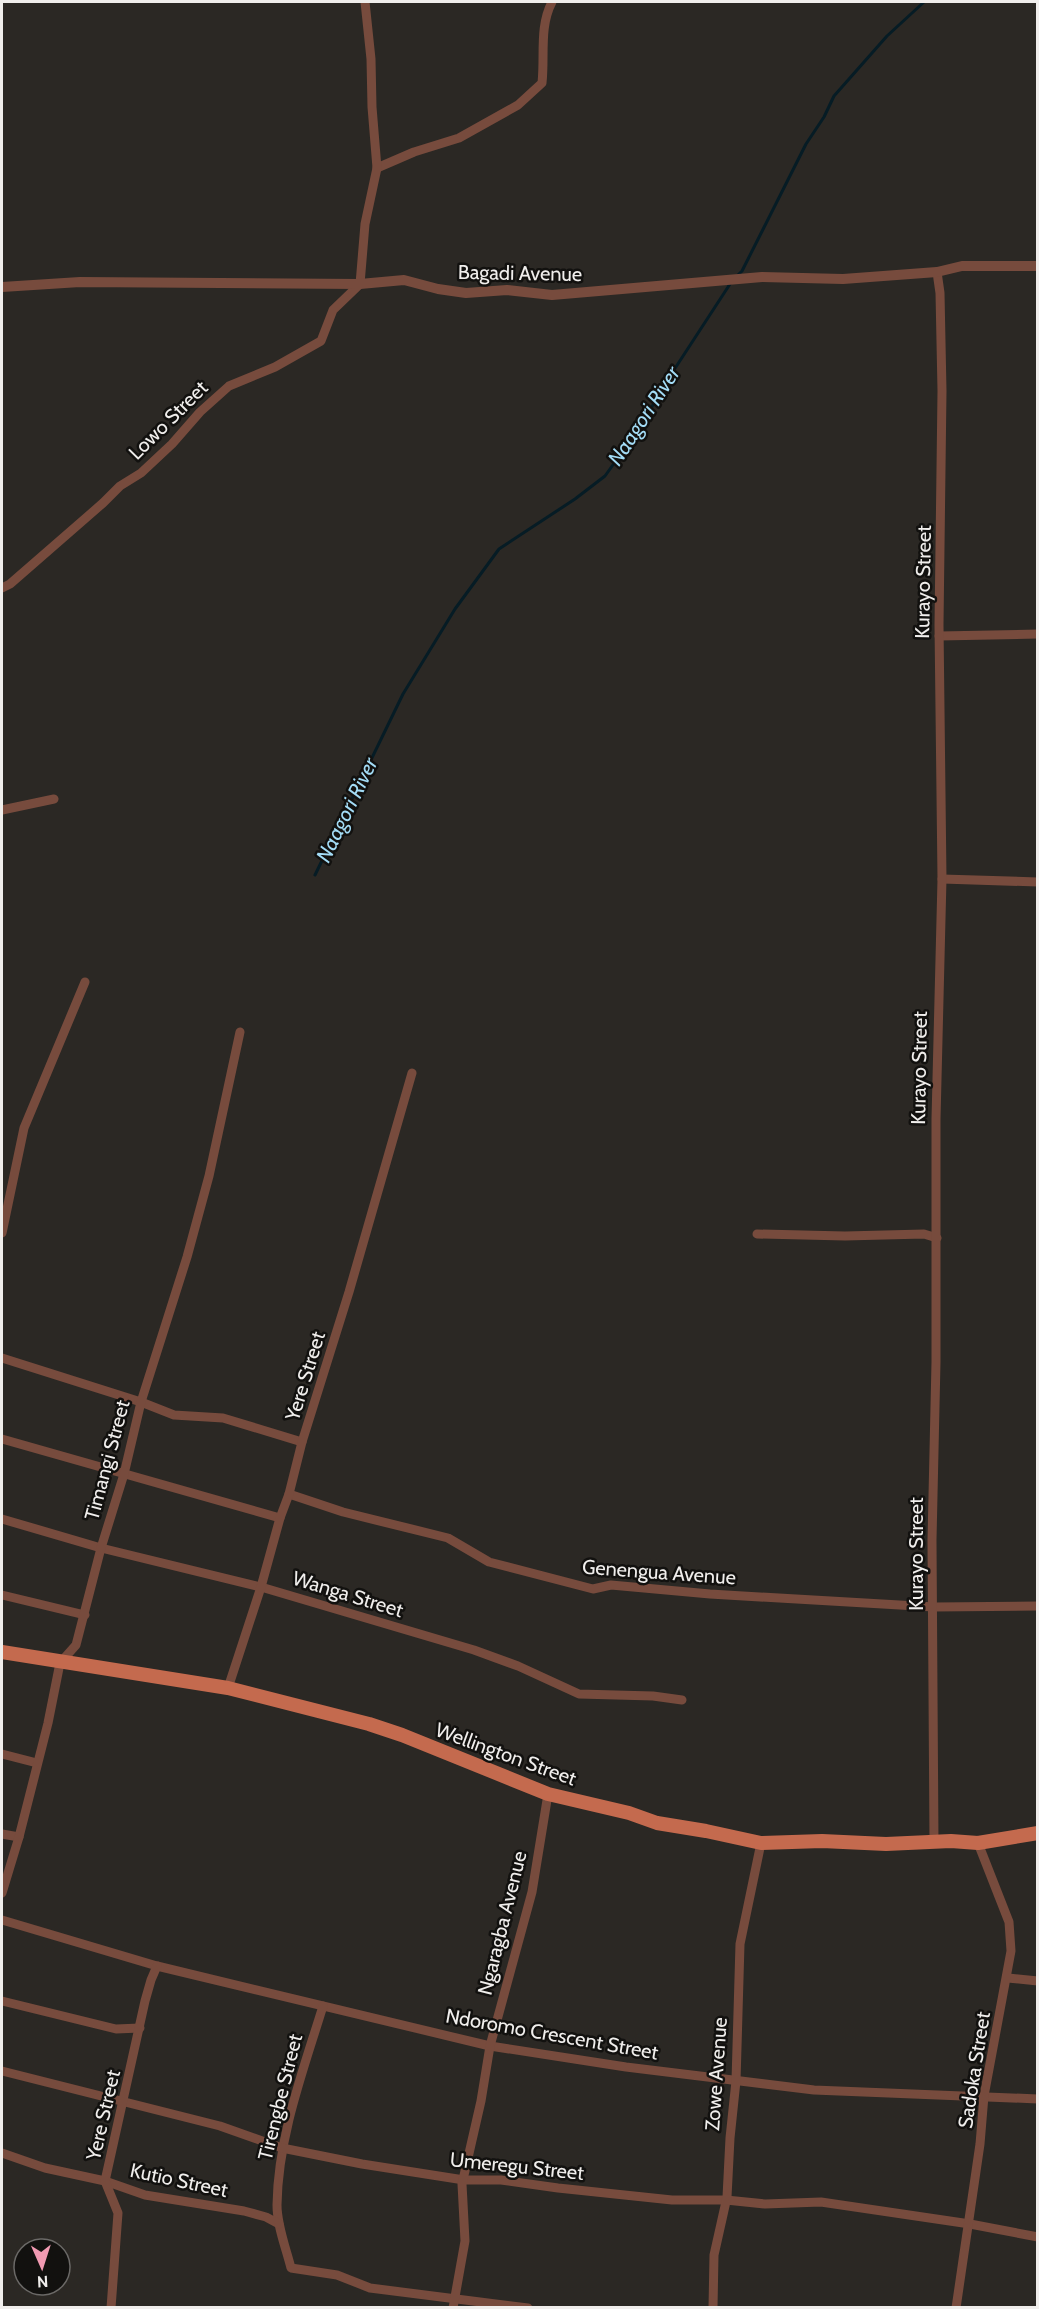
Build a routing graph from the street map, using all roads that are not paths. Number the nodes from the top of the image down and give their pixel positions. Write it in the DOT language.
graph roads {
  1 [pos="365,2"];
  2 [pos="552,2"];
  3 [pos="377,168"];
  4 [pos="1038,266"];
  5 [pos="937,272"];
  6 [pos="360,284"];
  7 [pos="2,288"];
  8 [pos="2,588"];
  9 [pos="1038,634"];
  10 [pos="939,636"];
  11 [pos="54,799"];
  12 [pos="2,810"];
  13 [pos="942,879"];
  14 [pos="1038,882"];
  15 [pos="85,982"];
  16 [pos="240,1032"];
  17 [pos="412,1073"];
  18 [pos="2,1233"];
  19 [pos="757,1234"];
  20 [pos="937,1238"];
  21 [pos="2,1358"];
  22 [pos="141,1402"];
  23 [pos="2,1439"];
  24 [pos="302,1442"];
  25 [pos="124,1474"];
  26 [pos="289,1494"];
  27 [pos="280,1518"];
  28 [pos="2,1519"];
  29 [pos="101,1548"];
  30 [pos="261,1587"];
  31 [pos="2,1595"];
  32 [pos="1038,1606"];
  33 [pos="934,1607"];
  34 [pos="85,1615"];
  35 [pos="2,1652"];
  36 [pos="60,1663"];
  37 [pos="228,1688"];
  38 [pos="682,1700"];
  39 [pos="2,1754"];
  40 [pos="37,1763"];
  41 [pos="548,1794"];
  42 [pos="1038,1833"];
  43 [pos="2,1834"];
  44 [pos="19,1837"];
  45 [pos="934,1843"];
  46 [pos="978,1843"];
  47 [pos="761,1844"];
  48 [pos="2,1893"];
  49 [pos="2,1920"];
  50 [pos="157,1966"];
  51 [pos="1008,1978"];
  52 [pos="1038,1982"];
  53 [pos="2,2001"];
  54 [pos="322,2006"];
  55 [pos="140,2028"];
  56 [pos="490,2046"];
  57 [pos="2,2071"];
  58 [pos="736,2081"];
  59 [pos="984,2096"];
  60 [pos="1038,2099"];
  61 [pos="125,2102"];
  62 [pos="282,2148"];
  63 [pos="2,2152"];
  64 [pos="464,2180"];
  65 [pos="105,2181"];
  66 [pos="726,2200"];
  67 [pos="279,2224"];
  68 [pos="970,2224"];
  69 [pos="1038,2237"];
  70 [pos="454,2303"];
  71 [pos="111,2307"];
  72 [pos="528,2307"];
  73 [pos="713,2307"];
  74 [pos="957,2307"];
  1 -- 3 [label="street"];
  2 -- 3 [label="street"];
  3 -- 6 [label="street"];
  4 -- 5 [label="street, Bagadi Avenue"];
  5 -- 6 [label="street, Bagadi Avenue"];
  5 -- 10 [label="street, Kurayo Street"];
  6 -- 7 [label="street, Bagadi Avenue"];
  6 -- 8 [label="street, Lowo Street"];
  9 -- 10 [label="street"];
  10 -- 13 [label="street, Kurayo Street"];
  11 -- 12 [label="street"];
  13 -- 14 [label="street"];
  13 -- 20 [label="street, Kurayo Street"];
  15 -- 18 [label="street"];
  16 -- 22 [label="street, Timangi Street"];
  17 -- 24 [label="street, Yere Street"];
  19 -- 20 [label="street"];
  20 -- 33 [label="street, Kurayo Street"];
  21 -- 22 [label="street"];
  22 -- 24 [label="street"];
  22 -- 25 [label="street, Timangi Street"];
  23 -- 25 [label="street"];
  24 -- 26 [label="street, Yere Street"];
  25 -- 27 [label="street"];
  25 -- 29 [label="street, Timangi Street"];
  26 -- 27 [label="street, Yere Street"];
  26 -- 33 [label="street, Genengua Avenue"];
  27 -- 30 [label="street, Yere Street"];
  28 -- 29 [label="street, Wanga Street"];
  29 -- 30 [label="street, Wanga Street"];
  29 -- 34 [label="street, Timangi Street"];
  30 -- 37 [label="street, Yere Street"];
  30 -- 38 [label="street, Wanga Street"];
  31 -- 34 [label="street"];
  32 -- 33 [label="street, Genengua Avenue"];
  33 -- 45 [label="street, Kurayo Street"];
  34 -- 36 [label="street, Timangi Street"];
  35 -- 36 [label="main road, Wellington Street"];
  36 -- 37 [label="main road, Wellington Street"];
  36 -- 40 [label="street, Timangi Street"];
  37 -- 41 [label="main road, Wellington Street"];
  39 -- 40 [label="street"];
  40 -- 44 [label="street, Timangi Street"];
  41 -- 47 [label="main road, Wellington Street"];
  41 -- 56 [label="street, Ngaragba Avenue"];
  42 -- 46 [label="main road, Wellington Street"];
  43 -- 44 [label="street"];
  44 -- 48 [label="street, Timangi Street"];
  45 -- 46 [label="main road, Wellington Street"];
  45 -- 47 [label="main road, Wellington Street"];
  46 -- 51 [label="street, Sadoka Street"];
  47 -- 58 [label="street, Zowe Avenue"];
  49 -- 50 [label="street, Ndoromo Crescent Street"];
  50 -- 54 [label="street, Ndoromo Crescent Street"];
  50 -- 55 [label="street, Yere Street"];
  51 -- 52 [label="street"];
  51 -- 59 [label="street, Sadoka Street"];
  53 -- 55 [label="street"];
  54 -- 56 [label="street, Ndoromo Crescent Street"];
  54 -- 62 [label="street, Tirengbe Street"];
  55 -- 61 [label="street, Yere Street"];
  56 -- 58 [label="street, Ndoromo Crescent Street"];
  56 -- 64 [label="street, Ngaragba Avenue"];
  57 -- 61 [label="street, Umeregu Street"];
  58 -- 59 [label="street, Ndoromo Crescent Street"];
  58 -- 66 [label="street, Zowe Avenue"];
  59 -- 60 [label="street, Ndoromo Crescent Street"];
  59 -- 68 [label="street, Sadoka Street"];
  61 -- 62 [label="street, Umeregu Street"];
  61 -- 65 [label="street, Yere Street"];
  62 -- 64 [label="street, Umeregu Street"];
  62 -- 67 [label="street, Tirengbe Street"];
  63 -- 65 [label="street, Kutio Street"];
  64 -- 66 [label="street, Umeregu Street"];
  64 -- 70 [label="street, Ngaragba Avenue"];
  65 -- 67 [label="street, Kutio Street"];
  65 -- 71 [label="street, Yere Street"];
  66 -- 68 [label="street, Umeregu Street"];
  66 -- 73 [label="street, Zowe Avenue"];
  67 -- 70 [label="street, Tirengbe Street"];
  68 -- 69 [label="street, Umeregu Street"];
  68 -- 74 [label="street, Sadoka Street"];
  70 -- 72 [label="street"];
}
